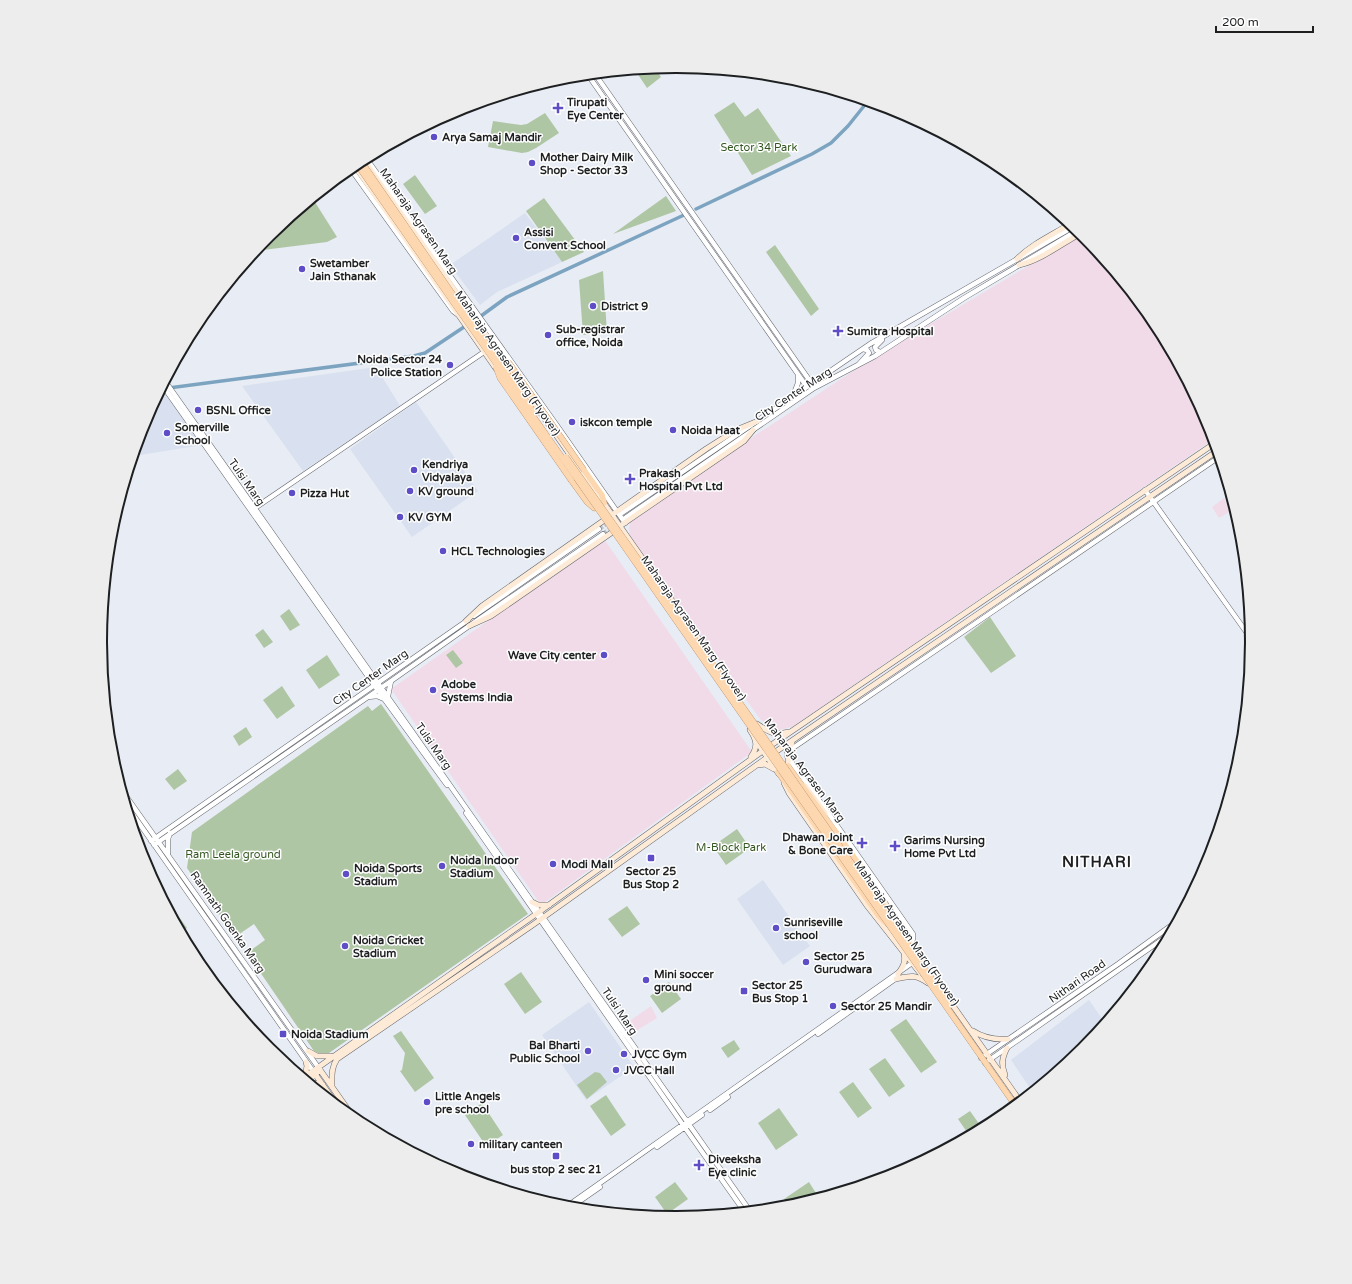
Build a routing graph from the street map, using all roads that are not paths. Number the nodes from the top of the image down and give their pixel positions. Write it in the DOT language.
graph roads {
  1 [pos="598,79"];
  2 [pos="591,80"];
  3 [pos="370,163"];
  4 [pos="366,165"];
  5 [pos="366,165"];
  6 [pos="360,169"];
  7 [pos="358,171"];
  8 [pos="354,173"];
  9 [pos="1065,227"];
  10 [pos="1068,230"];
  11 [pos="1071,234"];
  12 [pos="1075,237"];
  13 [pos="426,250"];
  14 [pos="417,256"];
  15 [pos="1018,262"];
  16 [pos="458,315"];
  17 [pos="886,335"];
  18 [pos="863,349"];
  19 [pos="484,352"];
  20 [pos="880,352"];
  21 [pos="495,358"];
  22 [pos="858,365"];
  23 [pos="797,372"];
  24 [pos="810,386"];
  25 [pos="167,387"];
  26 [pos="792,398"];
  27 [pos="758,421"];
  28 [pos="753,430"];
  29 [pos="1210,446"];
  30 [pos="1213,455"];
  31 [pos="1215,459"];
  32 [pos="577,465"];
  33 [pos="569,472"];
  34 [pos="1145,490"];
  35 [pos="1152,499"];
  36 [pos="604,503"];
  37 [pos="594,508"];
  38 [pos="253,509"];
  39 [pos="617,513"];
  40 [pos="603,521"];
  41 [pos="623,523"];
  42 [pos="599,529"];
  43 [pos="611,532"];
  44 [pos="603,534"];
  45 [pos="677,608"];
  46 [pos="669,615"];
  47 [pos="467,624"];
  48 [pos="1245,630"];
  49 [pos="373,674"];
  50 [pos="384,678"];
  51 [pos="391,681"];
  52 [pos="376,684"];
  53 [pos="380,689"];
  54 [pos="368,697"];
  55 [pos="387,698"];
  56 [pos="757,724"];
  57 [pos="792,732"];
  58 [pos="796,738"];
  59 [pos="755,740"];
  60 [pos="774,744"];
  61 [pos="778,750"];
  62 [pos="763,751"];
  63 [pos="787,754"];
  64 [pos="767,758"];
  65 [pos="749,762"];
  66 [pos="757,765"];
  67 [pos="788,766"];
  68 [pos="778,772"];
  69 [pos="450,786"];
  70 [pos="129,799"];
  71 [pos="135,817"];
  72 [pos="150,827"];
  73 [pos="165,830"];
  74 [pos="170,833"];
  75 [pos="156,836"];
  76 [pos="159,841"];
  77 [pos="152,843"];
  78 [pos="168,853"];
  79 [pos="532,902"];
  80 [pos="549,905"];
  81 [pos="886,911"];
  82 [pos="538,913"];
  83 [pos="541,918"];
  84 [pos="891,927"];
  85 [pos="1168,928"];
  86 [pos="1161,940"];
  87 [pos="910,943"];
  88 [pos="904,952"];
  89 [pos="913,965"];
  90 [pos="1119,966"];
  91 [pos="897,976"];
  92 [pos="928,983"];
  93 [pos="970,1029"];
  94 [pos="1008,1039"];
  95 [pos="1007,1048"];
  96 [pos="308,1051"];
  97 [pos="988,1054"];
  98 [pos="333,1056"];
  99 [pos="980,1058"];
  100 [pos="991,1059"];
  101 [pos="306,1062"];
  102 [pos="984,1063"];
  103 [pos="320,1069"];
  104 [pos="314,1072"];
  105 [pos="306,1074"];
  106 [pos="309,1076"];
  107 [pos="1006,1080"];
  108 [pos="317,1083"];
  109 [pos="323,1085"];
  110 [pos="332,1086"];
  111 [pos="327,1090"];
  112 [pos="1016,1097"];
  113 [pos="1016,1097"];
  114 [pos="1012,1100"];
  115 [pos="1012,1101"];
  116 [pos="344,1103"];
  117 [pos="697,1115"];
  118 [pos="683,1116"];
  119 [pos="688,1123"];
  120 [pos="684,1126"];
  121 [pos="574,1201"];
  122 [pos="579,1202"];
  123 [pos="747,1206"];
  124 [pos="741,1207"];
  1 -- 24 [label="street"];
  2 -- 23 [label="street"];
  3 -- 39 [label="street"];
  4 -- 13 [label="main road, Maharaja Agrasen Marg"];
  5 -- 21 [label="main road, Maharaja Agrasen Marg (Flyover), bridge"];
  6 -- 21 [label="main road, Maharaja Agrasen Marg (Flyover), bridge"];
  7 -- 14 [label="main road, Maharaja Agrasen Marg"];
  8 -- 16 [label="street"];
  9 -- 15 [label="main road"];
  10 -- 15 [label="street, City Center Marg"];
  11 -- 15 [label="street, City Center Marg"];
  12 -- 15 [label="main road"];
  13 -- 14 [label="main road"];
  13 -- 32 [label="main road, Maharaja Agrasen Marg"];
  14 -- 16 [label="main road, Maharaja Agrasen Marg"];
  15 -- 17 [label="street, City Center Marg"];
  15 -- 20 [label="street, City Center Marg"];
  16 -- 19 [label="main road, Maharaja Agrasen Marg"];
  17 -- 18 [label="street, City Center Marg"];
  17 -- 20 [label="street"];
  18 -- 22 [label="street"];
  18 -- 24 [label="street, City Center Marg"];
  19 -- 33 [label="main road, Maharaja Agrasen Marg"];
  19 -- 38 [label="street"];
  20 -- 22 [label="street, City Center Marg"];
  21 -- 36 [label="main road, bridge"];
  21 -- 37 [label="main road, bridge"];
  21 -- 81 [label="main road, Maharaja Agrasen Marg (Flyover), bridge"];
  21 -- 84 [label="main road, Maharaja Agrasen Marg (Flyover), bridge"];
  22 -- 28 [label="street, City Center Marg"];
  23 -- 24 [label="street"];
  23 -- 26 [label="street"];
  24 -- 26 [label="street, City Center Marg"];
  25 -- 38 [label="street, Tulsi Marg"];
  26 -- 27 [label="street, City Center Marg"];
  27 -- 39 [label="main road"];
  28 -- 41 [label="main road"];
  29 -- 34 [label="main road"];
  30 -- 35 [label="main road"];
  31 -- 35 [label="street"];
  32 -- 33 [label="main road"];
  32 -- 36 [label="main road, Maharaja Agrasen Marg"];
  33 -- 37 [label="main road, Maharaja Agrasen Marg"];
  34 -- 35 [label="street"];
  34 -- 57 [label="main road"];
  35 -- 48 [label="street"];
  35 -- 58 [label="main road"];
  35 -- 63 [label="street"];
  36 -- 39 [label="main road, Maharaja Agrasen Marg"];
  37 -- 40 [label="main road, Maharaja Agrasen Marg"];
  38 -- 49 [label="street, Tulsi Marg"];
  38 -- 52 [label="street, Tulsi Marg"];
  39 -- 41 [label="main road, Maharaja Agrasen Marg"];
  40 -- 43 [label="main road, Maharaja Agrasen Marg"];
  40 -- 47 [label="main road"];
  41 -- 45 [label="main road, Maharaja Agrasen Marg"];
  42 -- 47 [label="street, City Center Marg"];
  43 -- 46 [label="main road, Maharaja Agrasen Marg"];
  43 -- 47 [label="main road"];
  44 -- 47 [label="street, City Center Marg"];
  45 -- 46 [label="main road"];
  45 -- 56 [label="main road, Maharaja Agrasen Marg"];
  46 -- 59 [label="main road, Maharaja Agrasen Marg"];
  47 -- 50 [label="street, City Center Marg"];
  47 -- 51 [label="street, City Center Marg"];
  49 -- 50 [label="street"];
  49 -- 52 [label="street, Tulsi Marg"];
  50 -- 52 [label="street, City Center Marg"];
  51 -- 53 [label="street, City Center Marg"];
  51 -- 55 [label="street"];
  52 -- 53 [label="street, Tulsi Marg"];
  52 -- 73 [label="street, City Center Marg"];
  53 -- 54 [label="street, City Center Marg"];
  53 -- 55 [label="street, Tulsi Marg"];
  54 -- 55 [label="street"];
  54 -- 74 [label="street, City Center Marg"];
  55 -- 69 [label="street, Tulsi Marg"];
  56 -- 57 [label="main road"];
  56 -- 60 [label="main road, Maharaja Agrasen Marg"];
  57 -- 60 [label="main road"];
  58 -- 61 [label="main road"];
  58 -- 63 [label="main road"];
  59 -- 62 [label="main road, Maharaja Agrasen Marg"];
  59 -- 65 [label="main road"];
  60 -- 61 [label="main road, Maharaja Agrasen Marg"];
  60 -- 62 [label="main road"];
  61 -- 64 [label="main road"];
  61 -- 67 [label="main road, Maharaja Agrasen Marg"];
  62 -- 64 [label="main road, Maharaja Agrasen Marg"];
  62 -- 65 [label="main road"];
  63 -- 67 [label="main road"];
  63 -- 87 [label="street"];
  64 -- 66 [label="main road"];
  64 -- 68 [label="main road, Maharaja Agrasen Marg"];
  65 -- 80 [label="main road"];
  66 -- 68 [label="main road"];
  66 -- 83 [label="main road"];
  67 -- 81 [label="main road, bridge"];
  67 -- 87 [label="main road, Maharaja Agrasen Marg"];
  68 -- 84 [label="main road, bridge"];
  68 -- 88 [label="main road, Maharaja Agrasen Marg"];
  69 -- 79 [label="street, Tulsi Marg"];
  69 -- 82 [label="street, Tulsi Marg"];
  70 -- 72 [label="street, Ramnath Goenka Marg"];
  71 -- 77 [label="street, Ramnath Goenka Marg"];
  72 -- 73 [label="street"];
  72 -- 75 [label="street, Ramnath Goenka Marg"];
  73 -- 75 [label="street, City Center Marg"];
  74 -- 76 [label="street, City Center Marg"];
  74 -- 78 [label="street"];
  75 -- 76 [label="street, Ramnath Goenka Marg"];
  75 -- 77 [label="street, City Center Marg"];
  76 -- 77 [label="street, City Center Marg"];
  76 -- 78 [label="street, Ramnath Goenka Marg"];
  77 -- 101 [label="street, Ramnath Goenka Marg"];
  78 -- 96 [label="street, Ramnath Goenka Marg"];
  79 -- 80 [label="main road"];
  79 -- 82 [label="street, Tulsi Marg"];
  80 -- 82 [label="main road"];
  81 -- 112 [label="main road, Maharaja Agrasen Marg (Flyover), bridge"];
  82 -- 83 [label="street, Tulsi Marg"];
  82 -- 98 [label="main road"];
  83 -- 110 [label="main road"];
  83 -- 118 [label="street, Tulsi Marg"];
  83 -- 120 [label="street, Tulsi Marg"];
  84 -- 114 [label="main road, Maharaja Agrasen Marg (Flyover), bridge"];
  85 -- 90 [label="street, Nithari Road"];
  86 -- 90 [label="street"];
  87 -- 93 [label="main road, Maharaja Agrasen Marg"];
  88 -- 89 [label="main road, Maharaja Agrasen Marg"];
  88 -- 91 [label="main road"];
  89 -- 91 [label="street"];
  89 -- 92 [label="main road, Maharaja Agrasen Marg"];
  90 -- 94 [label="street, Nithari Road"];
  90 -- 95 [label="street"];
  91 -- 92 [label="main road"];
  91 -- 117 [label="street"];
  91 -- 119 [label="street"];
  92 -- 99 [label="main road, Maharaja Agrasen Marg"];
  93 -- 94 [label="main road"];
  93 -- 97 [label="main road, Maharaja Agrasen Marg"];
  94 -- 97 [label="street, Nithari Road"];
  95 -- 100 [label="street"];
  95 -- 107 [label="main road"];
  96 -- 98 [label="main road"];
  96 -- 103 [label="street, Ramnath Goenka Marg"];
  97 -- 99 [label="street, Nithari Road"];
  97 -- 100 [label="main road, Maharaja Agrasen Marg"];
  98 -- 103 [label="main road"];
  99 -- 102 [label="main road, Maharaja Agrasen Marg"];
  100 -- 102 [label="street"];
  100 -- 107 [label="main road, Maharaja Agrasen Marg"];
  101 -- 104 [label="street, Ramnath Goenka Marg"];
  101 -- 105 [label="main road"];
  102 -- 115 [label="main road, Maharaja Agrasen Marg"];
  103 -- 104 [label="main road"];
  103 -- 110 [label="main road"];
  104 -- 106 [label="main road"];
  104 -- 109 [label="main road"];
  107 -- 113 [label="main road, Maharaja Agrasen Marg"];
  108 -- 109 [label="main road"];
  109 -- 111 [label="main road"];
  110 -- 116 [label="main road"];
  117 -- 118 [label="street"];
  117 -- 119 [label="street"];
  118 -- 119 [label="street, Tulsi Marg"];
  119 -- 120 [label="street"];
  119 -- 123 [label="street, Tulsi Marg"];
  120 -- 121 [label="street"];
  120 -- 122 [label="street"];
  120 -- 124 [label="street, Tulsi Marg"];
}
